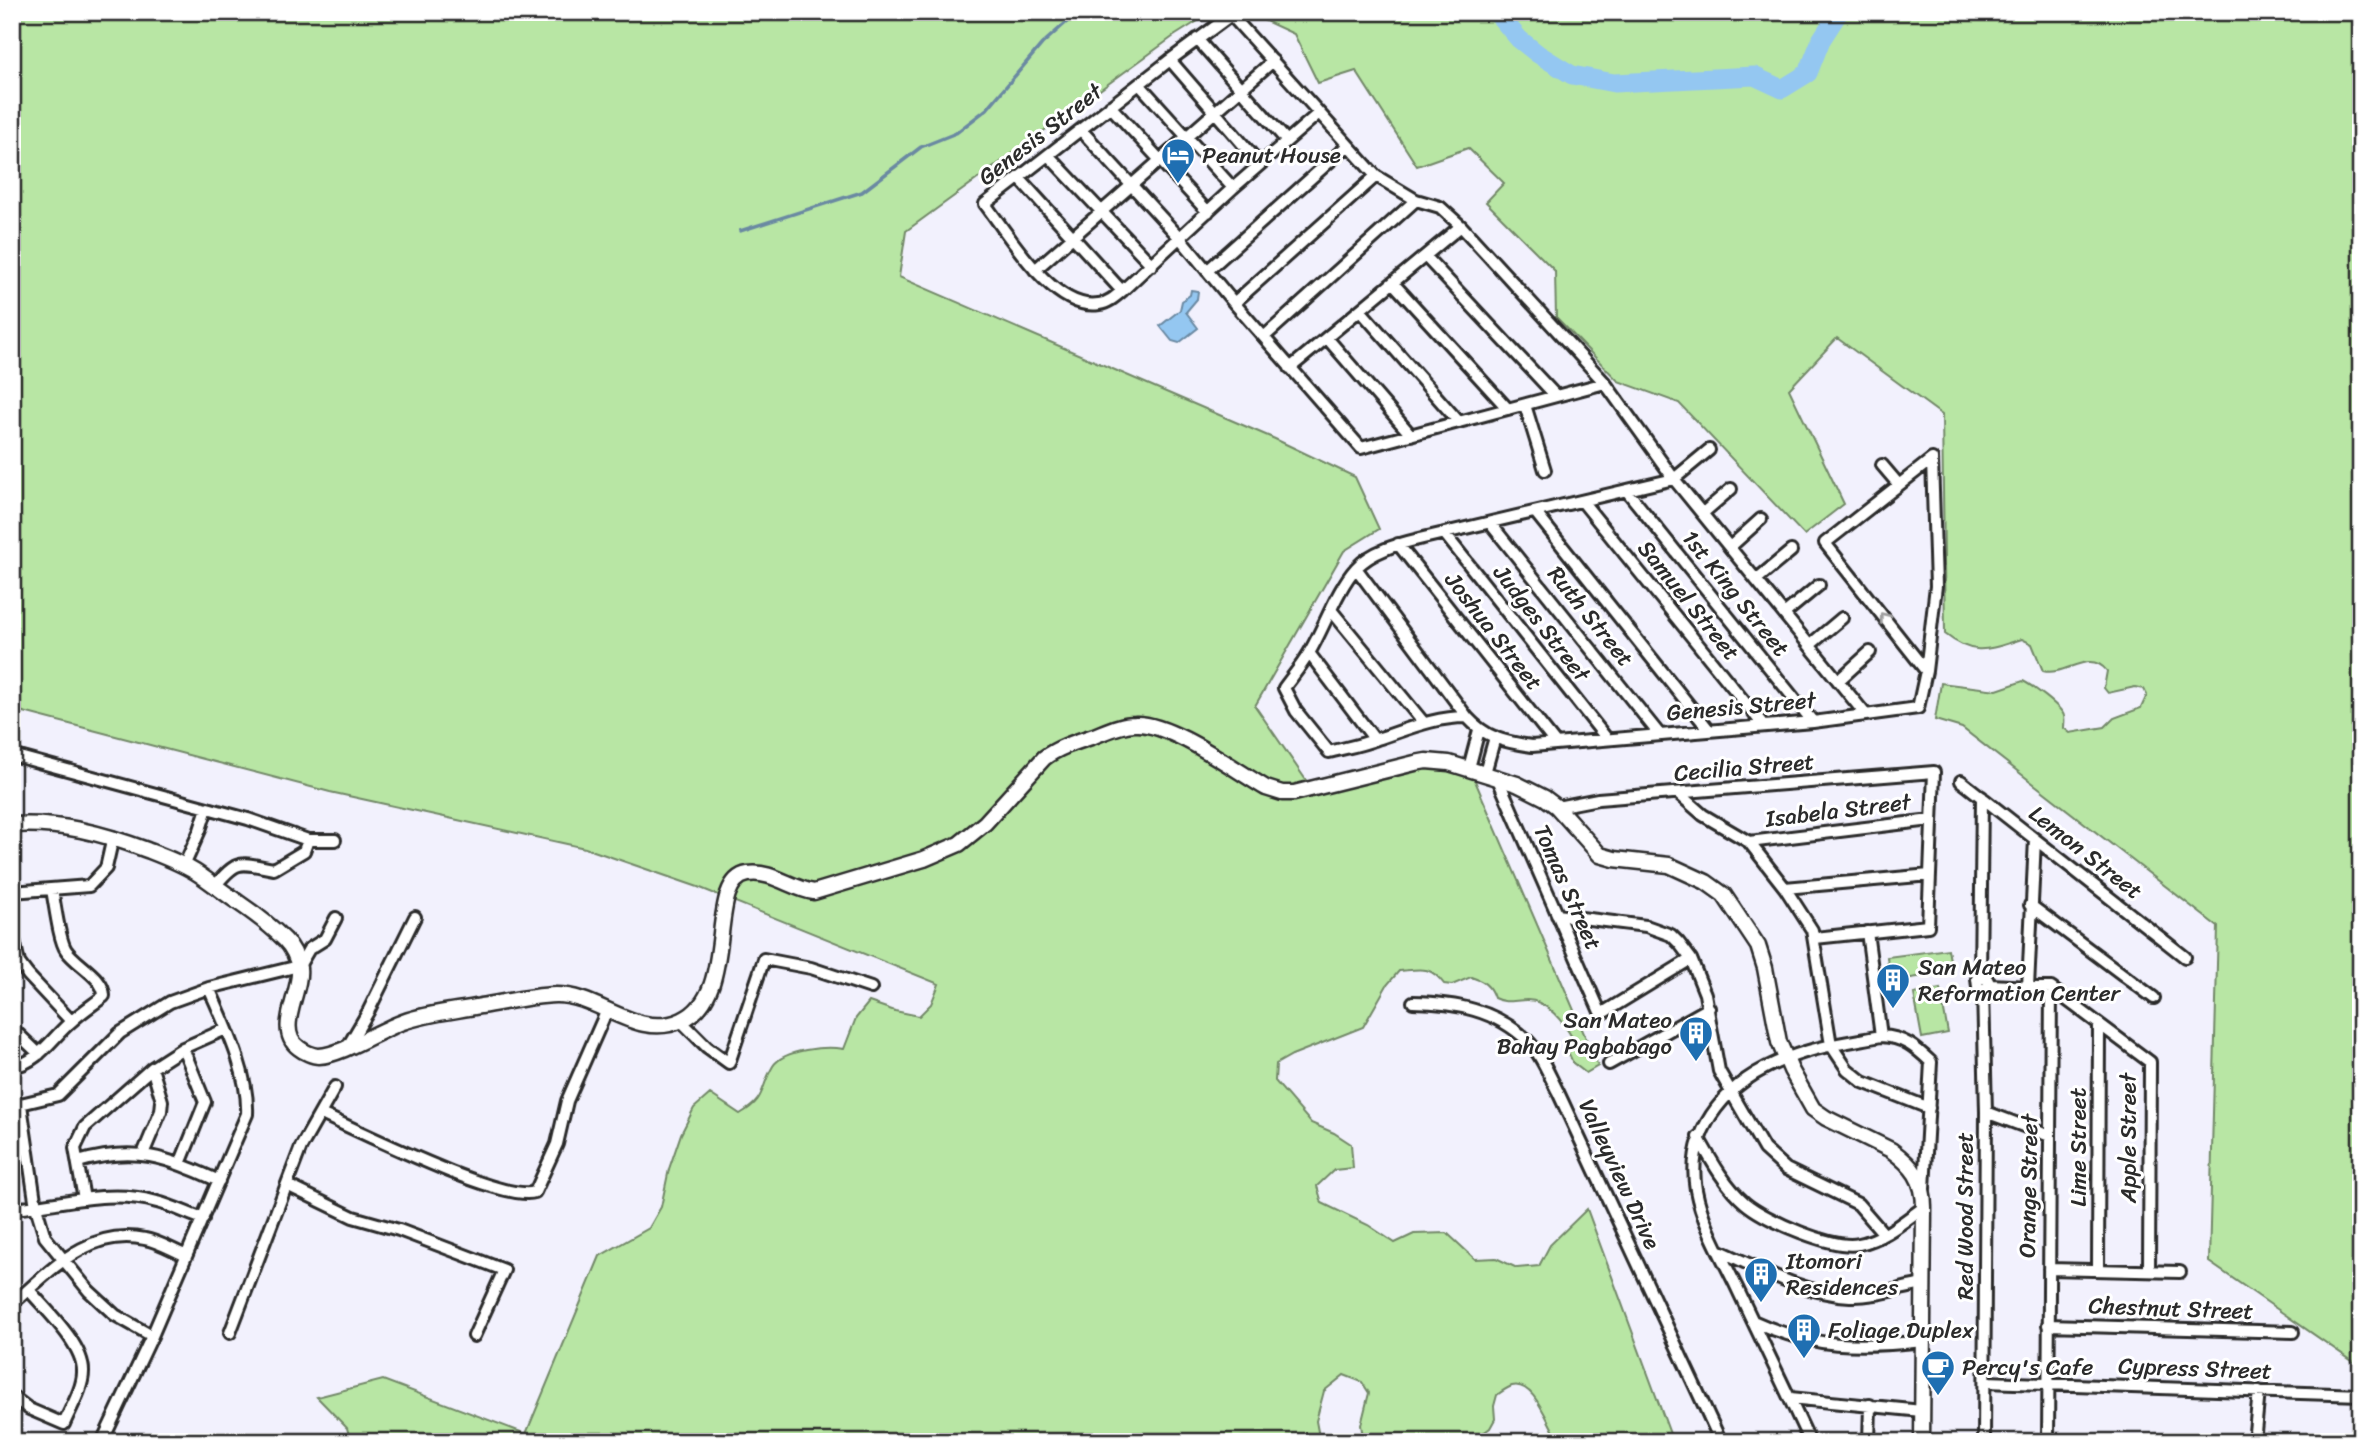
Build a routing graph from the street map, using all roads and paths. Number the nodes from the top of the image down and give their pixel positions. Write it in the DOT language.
graph roads {
  1 [pos="1197,39"];
  2 [pos="1170,60"];
  3 [pos="1273,61"];
  4 [pos="1139,84"];
  5 [pos="1241,89"];
  6 [pos="1110,106"];
  7 [pos="1215,112"];
  8 [pos="1319,113"];
  9 [pos="1080,130"];
  10 [pos="1187,137"];
  11 [pos="1286,141"];
  12 [pos="1347,146"];
  13 [pos="1048,155"];
  14 [pos="1160,160"];
  15 [pos="1260,164"];
  16 [pos="1376,176"];
  17 [pos="1019,178"];
  18 [pos="1132,185"];
  19 [pos="1233,188"];
  20 [pos="1416,200"];
  21 [pos="1101,212"];
  22 [pos="1208,212"];
  23 [pos="1461,226"];
  24 [pos="1073,237"];
  25 [pos="1180,237"];
  26 [pos="1426,256"];
  27 [pos="1152,265"];
  28 [pos="1035,270"];
  29 [pos="1207,271"];
  30 [pos="1393,283"];
  31 [pos="1122,291"];
  32 [pos="1234,303"];
  33 [pos="1360,310"];
  34 [pos="1264,337"];
  35 [pos="1327,338"];
  36 [pos="1290,368"];
  37 [pos="1605,383"];
  38 [pos="1556,396"];
  39 [pos="1525,405"];
  40 [pos="1508,409"];
  41 [pos="1459,422"];
  42 [pos="1411,435"];
  43 [pos="1709,450"];
  44 [pos="1882,465"];
  45 [pos="1545,470"];
  46 [pos="1674,479"];
  47 [pos="1899,485"];
  48 [pos="1731,489"];
  49 [pos="1627,491"];
  50 [pos="1582,501"];
  51 [pos="1535,512"];
  52 [pos="1703,513"];
  53 [pos="1761,519"];
  54 [pos="1490,523"];
  55 [pos="1444,533"];
  56 [pos="1398,544"];
  57 [pos="1730,547"];
  58 [pos="1791,551"];
  59 [pos="1356,568"];
  60 [pos="1756,580"];
  61 [pos="1819,585"];
  62 [pos="1331,610"];
  63 [pos="1784,614"];
  64 [pos="1842,618"];
  65 [pos="1810,645"];
  66 [pos="1870,652"];
  67 [pos="1309,653"];
  68 [pos="1926,671"];
  69 [pos="1838,681"];
  70 [pos="1866,715"];
  71 [pos="1467,717"];
  72 [pos="1423,722"];
  73 [pos="1813,722"];
  74 [pos="1764,726"];
  75 [pos="1479,730"];
  76 [pos="1709,730"];
  77 [pos="1659,734"];
  78 [pos="1495,737"];
  79 [pos="1607,739"];
  80 [pos="1375,740"];
  81 [pos="1556,744"];
  82 [pos="12,755"];
  83 [pos="1469,768"];
  84 [pos="1491,775"];
  85 [pos="1961,781"];
  86 [pos="1678,793"];
  87 [pos="1982,797"];
  88 [pos="1557,807"];
  89 [pos="207,808"];
  90 [pos="1931,820"];
  91 [pos="12,825"];
  92 [pos="113,837"];
  93 [pos="2035,839"];
  94 [pos="308,840"];
  95 [pos="335,840"];
  96 [pos="1749,842"];
  97 [pos="184,866"];
  98 [pos="1930,875"];
  99 [pos="215,886"];
  100 [pos="1785,888"];
  101 [pos="52,890"];
  102 [pos="12,891"];
  103 [pos="2030,905"];
  104 [pos="1558,915"];
  105 [pos="415,917"];
  106 [pos="336,918"];
  107 [pos="12,931"];
  108 [pos="1867,932"];
  109 [pos="1815,938"];
  110 [pos="2185,957"];
  111 [pos="1690,959"];
  112 [pos="299,967"];
  113 [pos="2028,987"];
  114 [pos="209,988"];
  115 [pos="871,988"];
  116 [pos="1987,988"];
  117 [pos="2051,988"];
  118 [pos="2154,998"];
  119 [pos="1413,1002"];
  120 [pos="1709,1008"];
  121 [pos="607,1010"];
  122 [pos="71,1021"];
  123 [pos="681,1021"];
  124 [pos="2099,1024"];
  125 [pos="12,1028"];
  126 [pos="226,1030"];
  127 [pos="1881,1036"];
  128 [pos="1831,1045"];
  129 [pos="348,1046"];
  130 [pos="183,1048"];
  131 [pos="39,1055"];
  132 [pos="1785,1059"];
  133 [pos="1609,1064"];
  134 [pos="12,1067"];
  135 [pos="152,1068"];
  136 [pos="335,1087"];
  137 [pos="1731,1092"];
  138 [pos="16,1106"];
  139 [pos="1929,1108"];
  140 [pos="1986,1112"];
  141 [pos="321,1114"];
  142 [pos="2050,1136"];
  143 [pos="1699,1138"];
  144 [pos="143,1154"];
  145 [pos="78,1162"];
  146 [pos="180,1164"];
  147 [pos="219,1181"];
  148 [pos="287,1185"];
  149 [pos="1924,1189"];
  150 [pos="84,1199"];
  151 [pos="36,1207"];
  152 [pos="1924,1207"];
  153 [pos="12,1209"];
  154 [pos="203,1219"];
  155 [pos="1884,1234"];
  156 [pos="1718,1250"];
  157 [pos="185,1255"];
  158 [pos="63,1259"];
  159 [pos="2049,1269"];
  160 [pos="2098,1270"];
  161 [pos="2149,1271"];
  162 [pos="2180,1272"];
  163 [pos="1924,1284"];
  164 [pos="29,1290"];
  165 [pos="12,1304"];
  166 [pos="1753,1321"];
  167 [pos="2048,1325"];
  168 [pos="2293,1332"];
  169 [pos="230,1333"];
  170 [pos="152,1336"];
  171 [pos="474,1336"];
  172 [pos="1923,1341"];
  173 [pos="1986,1382"];
  174 [pos="2047,1385"];
  175 [pos="2259,1391"];
  176 [pos="2361,1395"];
  177 [pos="12,1396"];
  178 [pos="1790,1398"];
  179 [pos="1870,1405"];
  180 [pos="1922,1410"];
  181 [pos="102,1442"];
  182 [pos="1721,1442"];
  183 [pos="1810,1442"];
  184 [pos="1869,1442"];
  185 [pos="1922,1442"];
  186 [pos="1984,1442"];
  187 [pos="2048,1442"];
  188 [pos="2254,1442"];
  1 -- 2 [label="street, Genesis Street"];
  1 -- 3 [label="street, Genesis Street"];
  1 -- 5 [label="street"];
  2 -- 4 [label="street, Genesis Street"];
  2 -- 7 [label="street"];
  3 -- 5 [label="street"];
  3 -- 8 [label="street, Genesis Street"];
  4 -- 6 [label="street, Genesis Street"];
  4 -- 10 [label="street"];
  5 -- 7 [label="street"];
  5 -- 11 [label="street"];
  6 -- 9 [label="street, Genesis Street"];
  6 -- 14 [label="street"];
  7 -- 10 [label="street"];
  7 -- 15 [label="street"];
  8 -- 11 [label="street, Genesis Street"];
  8 -- 12 [label="street, Genesis Street"];
  9 -- 13 [label="street, Genesis Street"];
  9 -- 18 [label="street"];
  10 -- 14 [label="street"];
  10 -- 19 [label="street"];
  11 -- 15 [label="street, Genesis Street"];
  12 -- 16 [label="street, Genesis Street"];
  12 -- 29 [label="street"];
  13 -- 17 [label="street, Genesis Street"];
  13 -- 21 [label="street"];
  14 -- 18 [label="street"];
  14 -- 22 [label="street"];
  15 -- 19 [label="street, Genesis Street"];
  16 -- 20 [label="street, Genesis Street"];
  16 -- 32 [label="street"];
  17 -- 24 [label="street"];
  17 -- 28 [label="street, Genesis Street"];
  18 -- 21 [label="street"];
  18 -- 25 [label="street"];
  19 -- 22 [label="street, Genesis Street"];
  20 -- 23 [label="street, Genesis Street"];
  20 -- 34 [label="street"];
  21 -- 24 [label="street"];
  21 -- 27 [label="street"];
  22 -- 25 [label="street, Genesis Street"];
  23 -- 26 [label="street"];
  23 -- 37 [label="street, Genesis Street"];
  24 -- 28 [label="street"];
  24 -- 31 [label="street"];
  25 -- 27 [label="street, Genesis Street"];
  25 -- 29 [label="street"];
  26 -- 30 [label="street"];
  26 -- 38 [label="street"];
  27 -- 31 [label="street, Genesis Street"];
  28 -- 31 [label="street, Genesis Street"];
  29 -- 32 [label="street"];
  30 -- 33 [label="street"];
  30 -- 40 [label="street"];
  32 -- 34 [label="street"];
  33 -- 35 [label="street"];
  33 -- 41 [label="street"];
  34 -- 36 [label="street"];
  35 -- 36 [label="street"];
  35 -- 42 [label="street"];
  36 -- 42 [label="street"];
  37 -- 38 [label="street"];
  37 -- 46 [label="street, Genesis Street"];
  38 -- 39 [label="street"];
  39 -- 40 [label="street"];
  39 -- 45 [label="street"];
  40 -- 41 [label="street"];
  41 -- 42 [label="street"];
  43 -- 46 [label="street"];
  44 -- 47 [label="street"];
  46 -- 49 [label="street"];
  46 -- 52 [label="street, Genesis Street"];
  47 -- 68 [label="street"];
  68 -- 47 [label="street, one-way"];
  48 -- 52 [label="street"];
  49 -- 50 [label="street"];
  49 -- 73 [label="street, 1st King Street"];
  50 -- 51 [label="street"];
  50 -- 74 [label="street, Samuel Street"];
  51 -- 54 [label="street"];
  51 -- 76 [label="street"];
  52 -- 57 [label="street, Genesis Street"];
  53 -- 57 [label="street"];
  54 -- 55 [label="street"];
  54 -- 77 [label="street, Ruth Street"];
  55 -- 56 [label="street"];
  55 -- 79 [label="street, Judges Street"];
  56 -- 59 [label="street"];
  56 -- 81 [label="street, Joshua Street"];
  57 -- 60 [label="street, Genesis Street"];
  58 -- 60 [label="street"];
  59 -- 62 [label="street"];
  59 -- 71 [label="street, Genesis Street"];
  60 -- 63 [label="street, Genesis Street"];
  61 -- 63 [label="street"];
  62 -- 67 [label="street"];
  62 -- 72 [label="street"];
  63 -- 65 [label="street, Genesis Street"];
  64 -- 65 [label="street"];
  65 -- 69 [label="street, Genesis Street"];
  66 -- 69 [label="street"];
  67 -- 80 [label="street"];
  67 -- 80 [label="street"];
  68 -- 70 [label="street"];
  69 -- 70 [label="street, Genesis Street"];
  70 -- 73 [label="street, Genesis Street"];
  71 -- 72 [label="street"];
  71 -- 75 [label="street, Genesis Street"];
  72 -- 80 [label="street"];
  73 -- 74 [label="street, Genesis Street"];
  74 -- 76 [label="street, Genesis Street"];
  75 -- 78 [label="street, Genesis Street"];
  75 -- 83 [label="street"];
  76 -- 77 [label="street, Genesis Street"];
  77 -- 79 [label="street, Genesis Street"];
  78 -- 81 [label="street, Genesis Street"];
  78 -- 84 [label="street"];
  79 -- 81 [label="street, Genesis Street"];
  82 -- 89 [label="street"];
  83 -- 84 [label="street"];
  83 -- 123 [label="street"];
  84 -- 88 [label="street"];
  84 -- 104 [label="street, Tomas Street"];
  85 -- 87 [label="street, Lemon Street"];
  86 -- 88 [label="street, Cecilia Street"];
  86 -- 90 [label="street, Cecilia Street"];
  86 -- 96 [label="street"];
  87 -- 93 [label="street, Lemon Street"];
  87 -- 116 [label="street"];
  88 -- 132 [label="street"];
  89 -- 94 [label="street"];
  89 -- 97 [label="street"];
  90 -- 96 [label="street, Isabela Street"];
  90 -- 98 [label="street"];
  91 -- 92 [label="street"];
  92 -- 97 [label="street"];
  92 -- 101 [label="street"];
  93 -- 103 [label="street"];
  93 -- 110 [label="street, Lemon Street"];
  94 -- 95 [label="street"];
  94 -- 99 [label="street"];
  96 -- 100 [label="street"];
  97 -- 99 [label="street"];
  98 -- 100 [label="street"];
  98 -- 108 [label="street"];
  99 -- 112 [label="street"];
  100 -- 109 [label="street"];
  101 -- 102 [label="street"];
  101 -- 122 [label="street"];
  103 -- 113 [label="street"];
  103 -- 118 [label="street"];
  104 -- 111 [label="street"];
  104 -- 111 [label="street, Tomas Street"];
  105 -- 129 [label="street"];
  106 -- 112 [label="street"];
  107 -- 122 [label="street"];
  108 -- 109 [label="street"];
  108 -- 127 [label="street"];
  109 -- 128 [label="street"];
  111 -- 120 [label="street"];
  112 -- 114 [label="street"];
  112 -- 129 [label="street"];
  113 -- 116 [label="street"];
  113 -- 117 [label="street"];
  114 -- 126 [label="street"];
  114 -- 138 [label="street"];
  115 -- 123 [label="street"];
  116 -- 140 [label="street, Red Wood Street"];
  117 -- 124 [label="street, Apple Street"];
  117 -- 142 [label="street, Orange Street"];
  119 -- 182 [label="street, Valleyview Drive"];
  120 -- 133 [label="street"];
  120 -- 137 [label="street"];
  121 -- 123 [label="street"];
  121 -- 129 [label="street"];
  121 -- 141 [label="street"];
  122 -- 131 [label="street"];
  124 -- 160 [label="street, Lime Street"];
  124 -- 161 [label="street, Apple Street"];
  125 -- 131 [label="street"];
  126 -- 130 [label="street"];
  126 -- 147 [label="street"];
  127 -- 128 [label="street"];
  127 -- 139 [label="street"];
  128 -- 132 [label="street"];
  128 -- 139 [label="street"];
  130 -- 135 [label="street"];
  130 -- 146 [label="street"];
  131 -- 134 [label="street"];
  132 -- 137 [label="street"];
  132 -- 149 [label="street"];
  135 -- 144 [label="street"];
  135 -- 145 [label="street"];
  136 -- 141 [label="street"];
  137 -- 143 [label="street"];
  137 -- 155 [label="street"];
  138 -- 151 [label="street"];
  139 -- 149 [label="street"];
  140 -- 142 [label="street"];
  140 -- 173 [label="street, Red Wood Street"];
  141 -- 148 [label="street"];
  142 -- 159 [label="street, Orange Street"];
  143 -- 155 [label="street"];
  143 -- 156 [label="street"];
  144 -- 145 [label="street"];
  144 -- 146 [label="street"];
  145 -- 150 [label="street"];
  146 -- 147 [label="street"];
  147 -- 154 [label="street"];
  148 -- 169 [label="street"];
  148 -- 171 [label="street"];
  149 -- 152 [label="street"];
  150 -- 151 [label="street"];
  150 -- 154 [label="street"];
  151 -- 153 [label="street"];
  151 -- 158 [label="street"];
  152 -- 155 [label="street"];
  152 -- 163 [label="street"];
  154 -- 157 [label="street"];
  156 -- 163 [label="street"];
  156 -- 166 [label="street"];
  157 -- 158 [label="street"];
  157 -- 170 [label="street"];
  158 -- 164 [label="street"];
  158 -- 170 [label="street"];
  159 -- 160 [label="street"];
  159 -- 167 [label="street, Orange Street"];
  160 -- 161 [label="street"];
  161 -- 162 [label="street"];
  163 -- 172 [label="street"];
  164 -- 165 [label="street"];
  164 -- 177 [label="street"];
  166 -- 172 [label="street"];
  166 -- 178 [label="street"];
  167 -- 168 [label="street, Chestnut Street"];
  167 -- 174 [label="street, Orange Street"];
  170 -- 181 [label="street"];
  172 -- 180 [label="street"];
  173 -- 174 [label="street, Cypress Street"];
  173 -- 186 [label="street, Red Wood Street"];
  174 -- 175 [label="street, Cypress Street"];
  174 -- 187 [label="street, Orange Street"];
  175 -- 176 [label="street, Cypress Street"];
  175 -- 188 [label="street"];
  178 -- 179 [label="street"];
  178 -- 183 [label="street"];
  179 -- 180 [label="street"];
  179 -- 184 [label="street"];
  180 -- 185 [label="street"];
}
